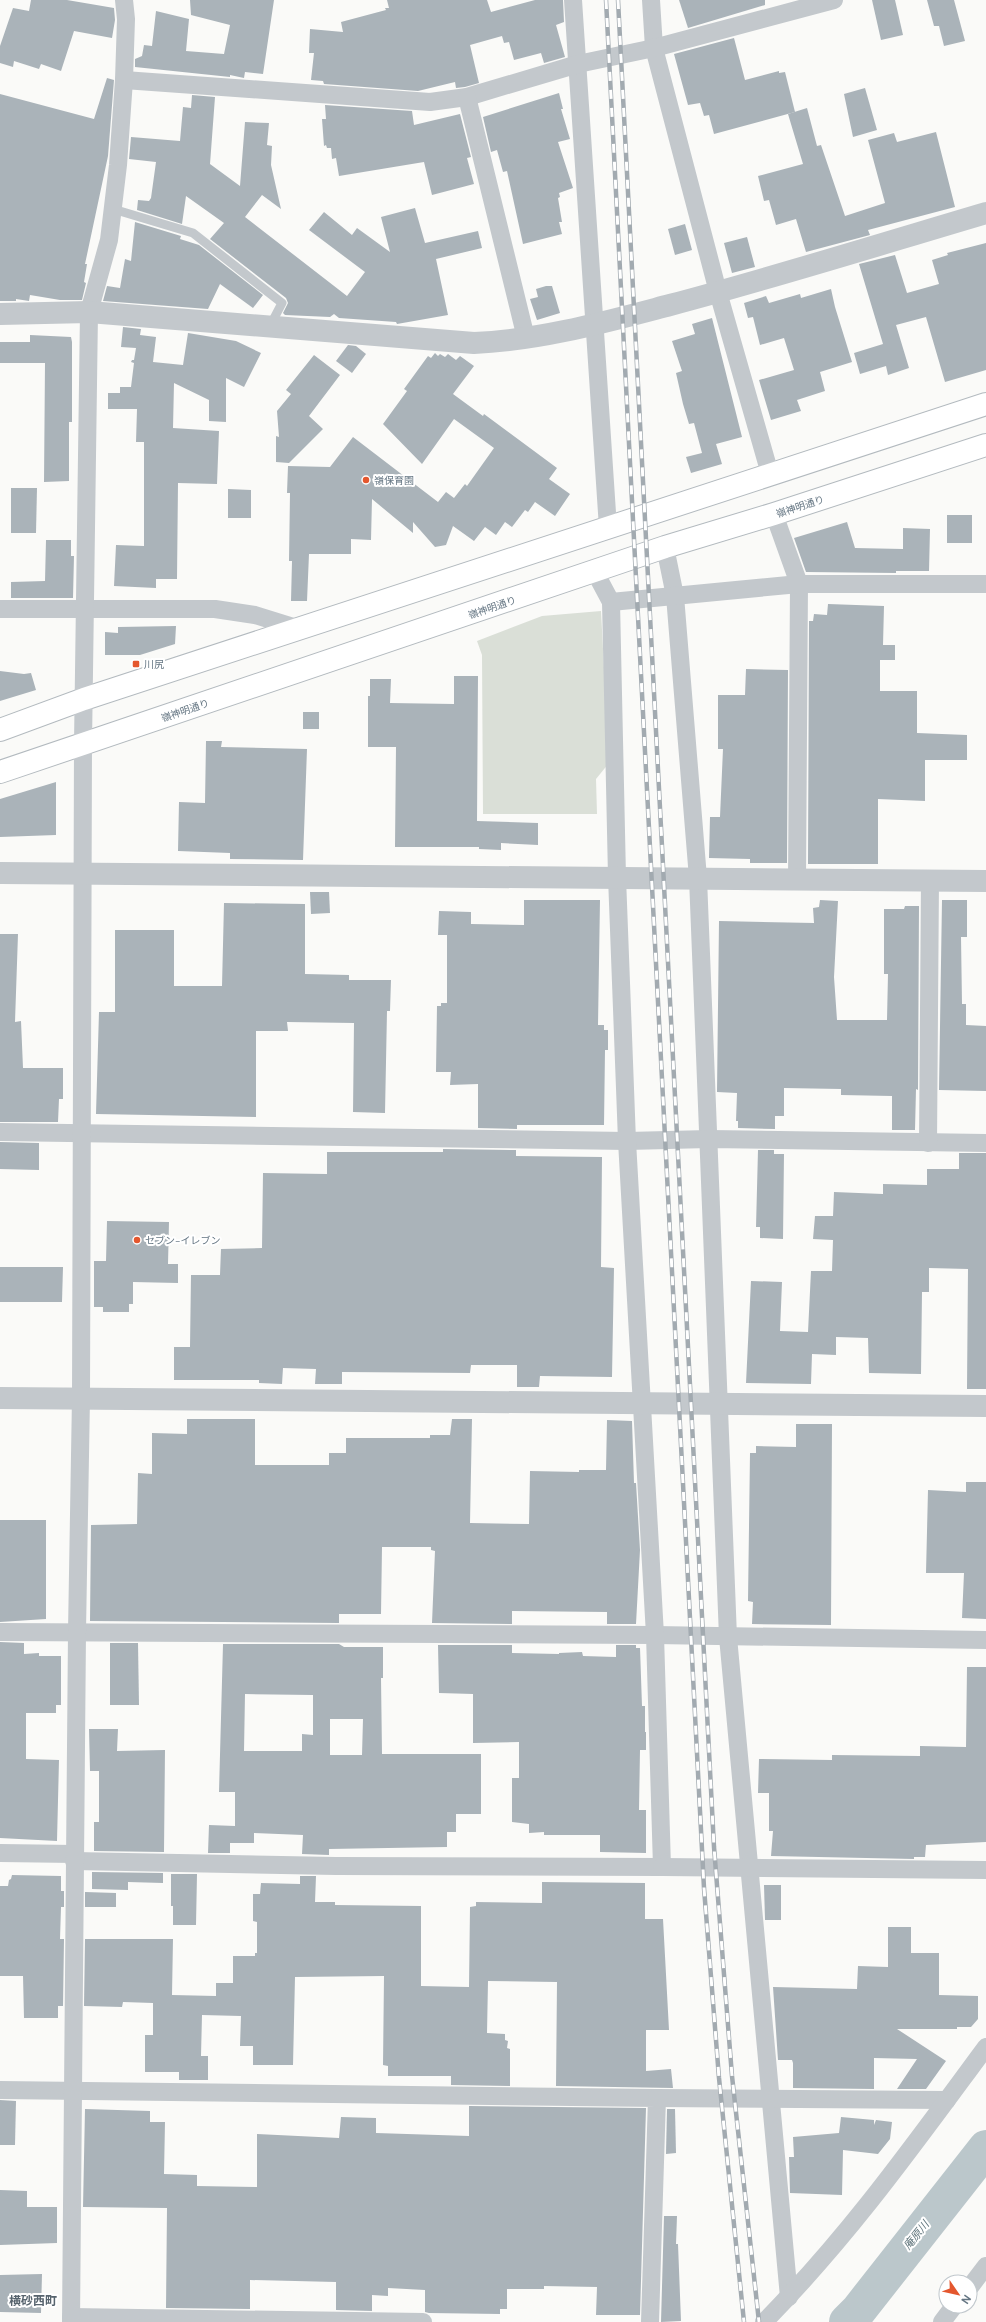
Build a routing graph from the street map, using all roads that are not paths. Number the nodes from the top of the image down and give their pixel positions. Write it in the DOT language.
graph roads {
  1 [pos="124,0"];
  2 [pos="573,0"];
  3 [pos="651,0"];
  4 [pos="834,0"];
  5 [pos="654,48"];
  6 [pos="578,64"];
  7 [pos="124,80"];
  8 [pos="467,97"];
  9 [pos="113,209"];
  10 [pos="986,213"];
  11 [pos="718,292"];
  12 [pos="89,312"];
  13 [pos="0,314"];
  14 [pos="593,325"];
  15 [pos="269,327"];
  16 [pos="526,338"];
  17 [pos="986,404"];
  18 [pos="986,445"];
  19 [pos="770,474"];
  20 [pos="774,514"];
  21 [pos="608,528"];
  22 [pos="665,547"];
  23 [pos="596,572"];
  24 [pos="799,584"];
  25 [pos="986,584"];
  26 [pos="675,596"];
  27 [pos="611,602"];
  28 [pos="0,609"];
  29 [pos="86,609"];
  30 [pos="300,629"];
  31 [pos="84,699"];
  32 [pos="0,730"];
  33 [pos="83,744"];
  34 [pos="0,772"];
  35 [pos="0,873"];
  36 [pos="82,873"];
  37 [pos="617,877"];
  38 [pos="698,878"];
  39 [pos="797,880"];
  40 [pos="930,880"];
  41 [pos="986,881"];
  42 [pos="0,1132"];
  43 [pos="81,1133"];
  44 [pos="709,1139"];
  45 [pos="626,1141"];
  46 [pos="928,1143"];
  47 [pos="986,1143"];
  48 [pos="81,1397"];
  49 [pos="0,1398"];
  50 [pos="643,1403"];
  51 [pos="720,1403"];
  52 [pos="986,1406"];
  53 [pos="0,1632"];
  54 [pos="77,1632"];
  55 [pos="655,1635"];
  56 [pos="728,1637"];
  57 [pos="986,1640"];
  58 [pos="0,1853"];
  59 [pos="75,1857"];
  60 [pos="662,1867"];
  61 [pos="749,1868"];
  62 [pos="986,1870"];
  63 [pos="986,2047"];
  64 [pos="0,2090"];
  65 [pos="73,2090"];
  66 [pos="657,2098"];
  67 [pos="771,2099"];
  68 [pos="947,2100"];
  69 [pos="986,2266"];
  70 [pos="978,2276"];
  71 [pos="789,2297"];
  72 [pos="71,2320"];
  73 [pos="423,2322"];
  74 [pos="650,2322"];
  75 [pos="764,2322"];
  1 -- 7 [label="street"];
  2 -- 6 [label="street"];
  3 -- 5 [label="street"];
  4 -- 5 [label="street"];
  5 -- 6 [label="street"];
  5 -- 11 [label="street"];
  6 -- 8 [label="street"];
  6 -- 14 [label="street"];
  7 -- 8 [label="street"];
  7 -- 9 [label="street"];
  8 -- 16 [label="street"];
  9 -- 12 [label="street"];
  9 -- 15 [label="lane"];
  10 -- 11 [label="street"];
  11 -- 14 [label="street"];
  11 -- 19 [label="street"];
  12 -- 13 [label="street"];
  12 -- 15 [label="street"];
  12 -- 29 [label="street"];
  14 -- 16 [label="street"];
  14 -- 21 [label="street"];
  15 -- 16 [label="street"];
  17 -- 19 [label="main road"];
  18 -- 20 [label="main road, 嶺神明通り"];
  19 -- 21 [label="main road"];
  20 -- 22 [label="main road, 嶺神明通り"];
  20 -- 24 [label="street"];
  21 -- 30 [label="main road"];
  22 -- 23 [label="main road, 嶺神明通り"];
  22 -- 26 [label="street"];
  23 -- 27 [label="street"];
  23 -- 33 [label="main road, 嶺神明通り"];
  24 -- 25 [label="street"];
  24 -- 26 [label="street"];
  24 -- 39 [label="street"];
  26 -- 27 [label="street"];
  26 -- 38 [label="street"];
  27 -- 37 [label="street"];
  28 -- 29 [label="street"];
  29 -- 30 [label="street"];
  29 -- 31 [label="street"];
  30 -- 31 [label="main road"];
  31 -- 32 [label="main road"];
  31 -- 33 [label="street"];
  33 -- 34 [label="main road, 嶺神明通り"];
  33 -- 36 [label="street"];
  35 -- 36 [label="street"];
  36 -- 37 [label="street"];
  36 -- 43 [label="street"];
  37 -- 38 [label="street"];
  37 -- 45 [label="street"];
  38 -- 39 [label="street"];
  38 -- 44 [label="street"];
  39 -- 40 [label="street"];
  40 -- 41 [label="street"];
  40 -- 46 [label="street"];
  42 -- 43 [label="street"];
  43 -- 45 [label="street"];
  43 -- 48 [label="street"];
  44 -- 45 [label="street"];
  44 -- 46 [label="street"];
  44 -- 51 [label="street"];
  45 -- 50 [label="street"];
  46 -- 47 [label="street"];
  48 -- 49 [label="street"];
  48 -- 50 [label="street"];
  48 -- 54 [label="street"];
  50 -- 51 [label="street"];
  50 -- 55 [label="street"];
  51 -- 52 [label="street"];
  51 -- 56 [label="street"];
  53 -- 54 [label="street"];
  54 -- 55 [label="street"];
  54 -- 59 [label="street"];
  55 -- 56 [label="street"];
  55 -- 60 [label="street"];
  56 -- 57 [label="street"];
  56 -- 61 [label="street"];
  58 -- 59 [label="street"];
  59 -- 60 [label="street"];
  59 -- 65 [label="street"];
  60 -- 61 [label="street"];
  61 -- 62 [label="street"];
  61 -- 67 [label="street"];
  63 -- 68 [label="street"];
  64 -- 65 [label="street"];
  65 -- 66 [label="street"];
  65 -- 72 [label="street"];
  66 -- 67 [label="street"];
  66 -- 74 [label="street"];
  67 -- 68 [label="street"];
  67 -- 71 [label="street"];
  68 -- 71 [label="street"];
  69 -- 70 [label="street"];
  71 -- 75 [label="street"];
  72 -- 73 [label="street"];
}
